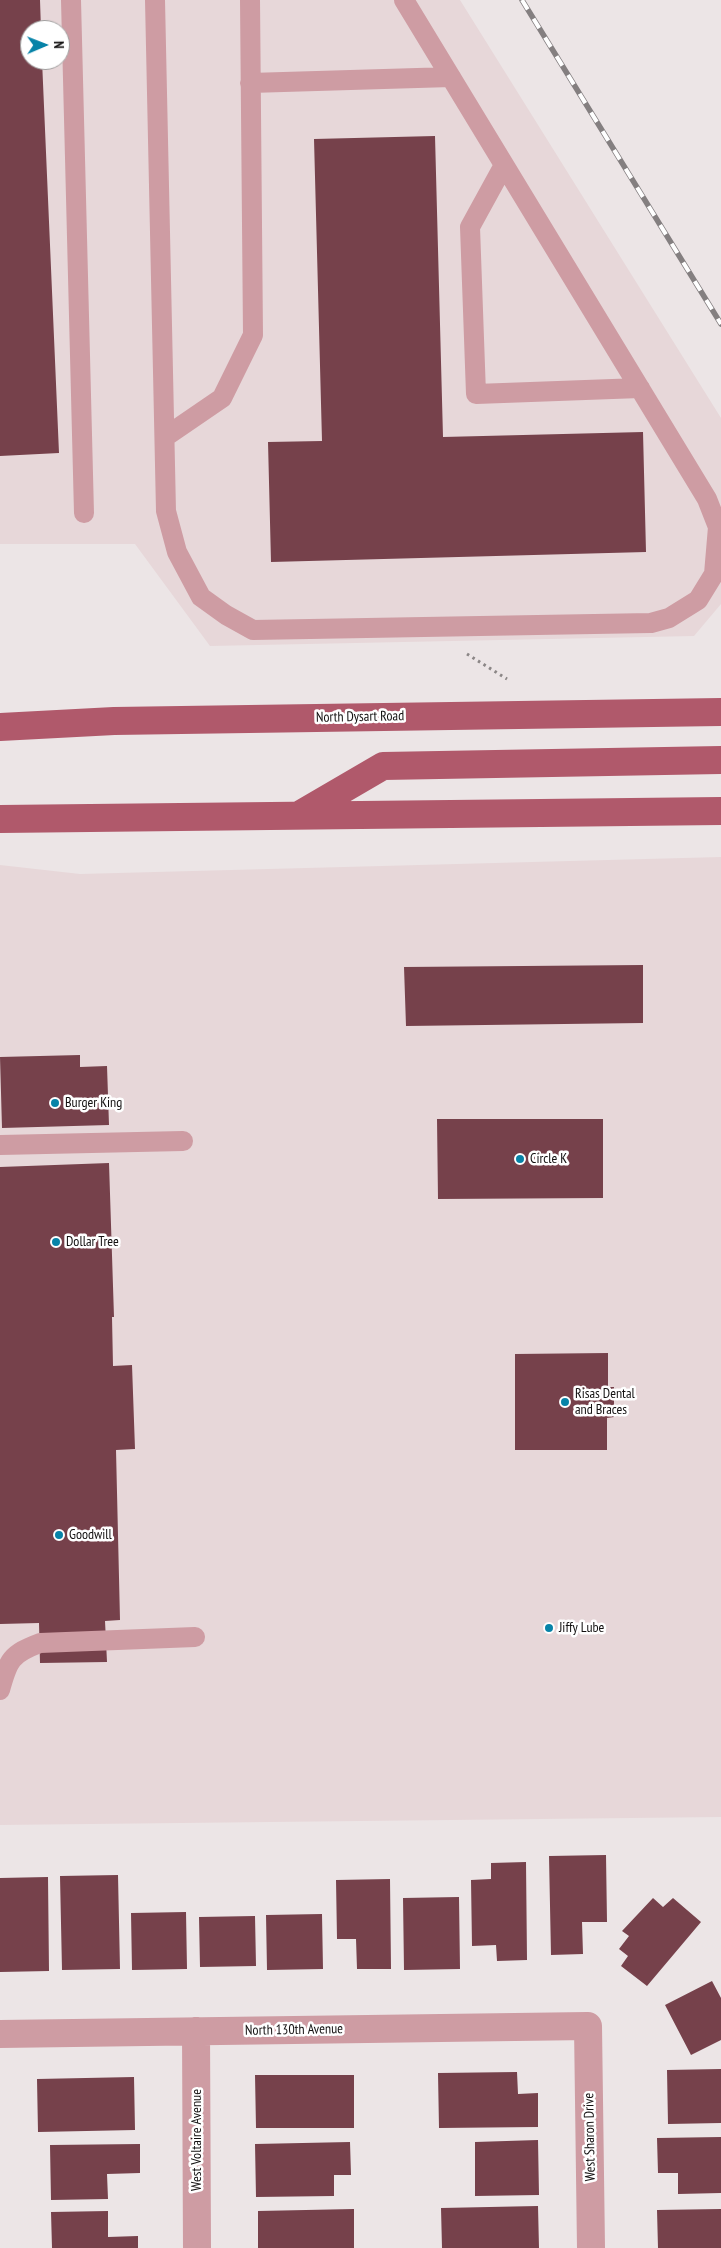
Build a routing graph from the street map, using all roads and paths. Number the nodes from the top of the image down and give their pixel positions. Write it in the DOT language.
graph roads {
  1 [pos="71,0"];
  2 [pos="155,0"];
  3 [pos="250,0"];
  4 [pos="404,0"];
  5 [pos="451,77"];
  6 [pos="250,83"];
  7 [pos="504,165"];
  8 [pos="640,388"];
  9 [pos="165,437"];
  10 [pos="84,513"];
  11 [pos="462,650"];
  12 [pos="507,679"];
  13 [pos="721,712"];
  14 [pos="0,728"];
  15 [pos="721,760"];
  16 [pos="721,811"];
  17 [pos="297,816"];
  18 [pos="0,819"];
  19 [pos="183,1141"];
  20 [pos="0,1145"];
  21 [pos="195,1637"];
  22 [pos="0,1690"];
  23 [pos="588,2026"];
  24 [pos="196,2031"];
  25 [pos="0,2034"];
  26 [pos="198,2248"];
  27 [pos="591,2248"];
  1 -- 10 [label="lane"];
  2 -- 9 [label="lane"];
  3 -- 6 [label="lane"];
  4 -- 5 [label="lane"];
  5 -- 6 [label="lane"];
  5 -- 7 [label="lane"];
  6 -- 9 [label="lane"];
  7 -- 8 [label="lane"];
  7 -- 8 [label="lane"];
  8 -- 9 [label="lane"];
  11 -- 12 [label="path"];
  13 -- 14 [label="main road, North Dysart Road"];
  15 -- 17 [label="main road"];
  16 -- 17 [label="main road"];
  17 -- 18 [label="main road"];
  19 -- 20 [label="lane"];
  21 -- 22 [label="lane"];
  23 -- 24 [label="street, North 130th Avenue"];
  23 -- 27 [label="street, West Sharon Drive"];
  24 -- 25 [label="street, North 130th Avenue"];
  24 -- 26 [label="street, West Voltaire Avenue"];
}
